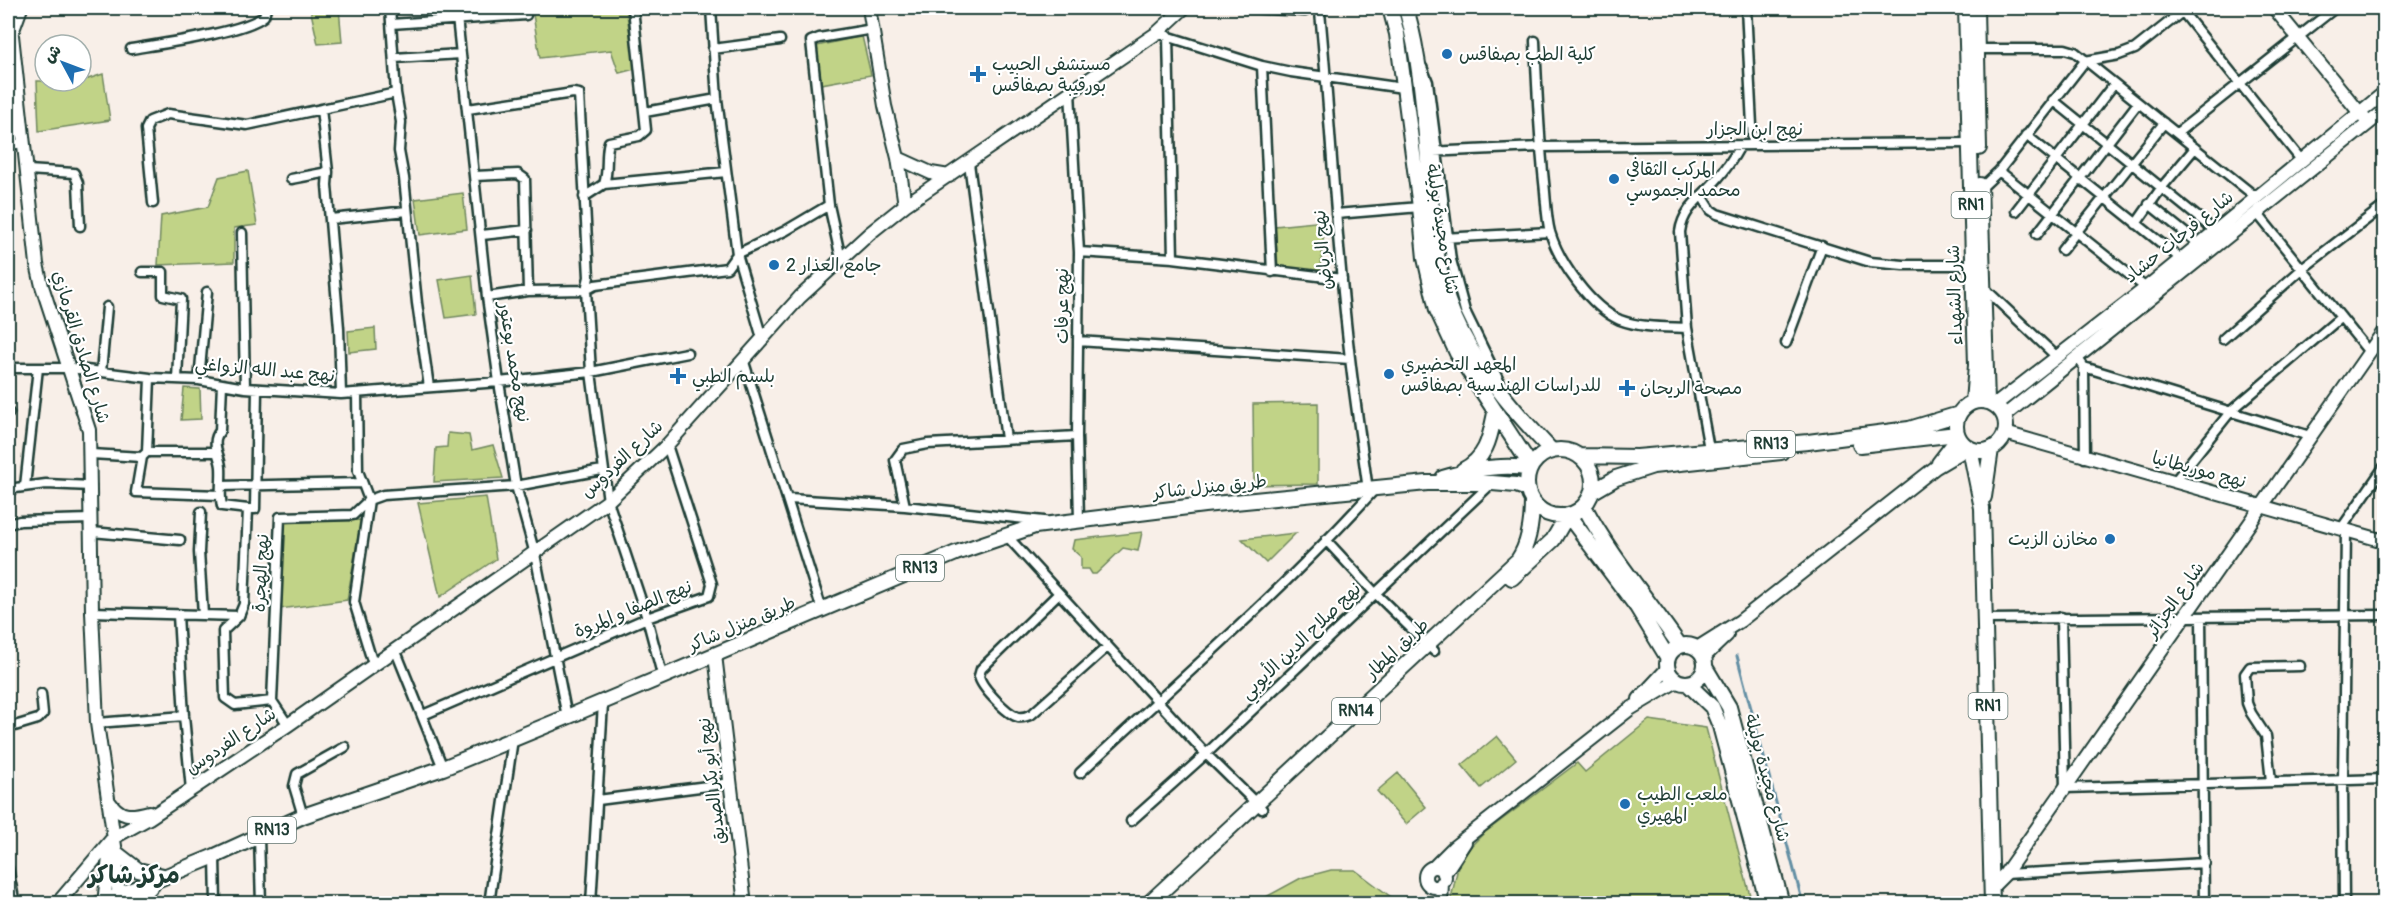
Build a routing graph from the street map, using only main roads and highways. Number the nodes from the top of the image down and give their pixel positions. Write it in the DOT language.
graph roads {
  1 [pos="1390,8"];
  2 [pos="1406,8"];
  3 [pos="1966,8"];
  4 [pos="1976,8"];
  5 [pos="1985,403"];
  6 [pos="1495,412"];
  7 [pos="1959,414"];
  8 [pos="1963,442"];
  9 [pos="1991,449"];
  10 [pos="1551,450"];
  11 [pos="1580,456"];
  12 [pos="1530,467"];
  13 [pos="1455,474"];
  14 [pos="1427,483"];
  15 [pos="1592,492"];
  16 [pos="1529,495"];
  17 [pos="1584,506"];
  18 [pos="1982,508"];
  19 [pos="1568,515"];
  20 [pos="1680,646"];
  21 [pos="1431,648"];
  22 [pos="1702,657"];
  23 [pos="1668,663"];
  24 [pos="1682,682"];
  25 [pos="1259,806"];
  26 [pos="114,844"];
  27 [pos="162,877"];
  28 [pos="119,898"];
  29 [pos="102,902"];
  30 [pos="134,903"];
  31 [pos="1148,903"];
  32 [pos="1161,903"];
  33 [pos="1768,903"];
  34 [pos="1782,903"];
  35 [pos="1992,903"];
  1 -- 6 [label="main road, شارع مجيدة بوليلة"];
  2 -- 10 [label="main road, شارع مجيدة بوليلة"];
  3 -- 5 [label="main road, شارع الشهداء / RN1"];
  4 -- 5 [label="main road, شارع الشهداء / RN1"];
  5 -- 7 [label="main road"];
  5 -- 9 [label="main road"];
  6 -- 12 [label="main road, شارع مجيدة بوليلة"];
  6 -- 13 [label="main road"];
  7 -- 8 [label="main road, RN1"];
  7 -- 11 [label="main road, RN13"];
  8 -- 9 [label="main road"];
  8 -- 15 [label="main road, RN13"];
  8 -- 18 [label="main road, RN1"];
  9 -- 18 [label="main road, RN1"];
  10 -- 11 [label="main road"];
  10 -- 12 [label="main road"];
  11 -- 15 [label="main road"];
  12 -- 13 [label="main road, طريق منزل شاكر / RN13"];
  12 -- 16 [label="main road"];
  13 -- 14 [label="main road, طريق منزل شاكر / RN13"];
  14 -- 16 [label="main road, طريق منزل شاكر / RN13"];
  14 -- 27 [label="main road, طريق منزل شاكر / RN13"];
  15 -- 17 [label="main road"];
  16 -- 19 [label="main road"];
  16 -- 21 [label="main road, طريق المطار / RN14"];
  17 -- 19 [label="main road"];
  17 -- 20 [label="main road"];
  18 -- 35 [label="main road, RN1"];
  19 -- 21 [label="main road, طريق المطار / RN14"];
  19 -- 23 [label="main road, شارع مجيدة بوليلة"];
  20 -- 22 [label="main road"];
  20 -- 23 [label="main road"];
  21 -- 25 [label="main road, طريق المطار / RN14"];
  22 -- 24 [label="main road"];
  22 -- 34 [label="main road, شارع مجيدة بوليلة"];
  23 -- 24 [label="main road, شارع مجيدة بوليلة"];
  24 -- 33 [label="main road, شارع مجيدة بوليلة"];
  25 -- 31 [label="main road, طريق المطار / RN14"];
  25 -- 32 [label="main road, طريق المطار / RN14"];
  26 -- 27 [label="main road"];
  27 -- 28 [label="main road, طريق منزل شاكر / RN13"];
  27 -- 30 [label="main road"];
  28 -- 29 [label="main road, طريق منزل شاكر / RN13"];
}
